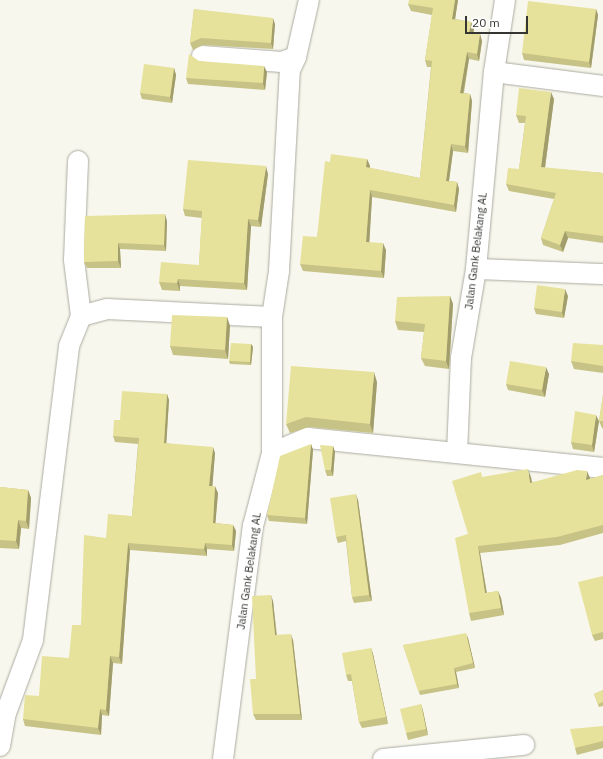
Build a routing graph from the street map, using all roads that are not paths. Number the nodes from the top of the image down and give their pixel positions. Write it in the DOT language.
graph roads {
  1 [pos="309,0"];
  2 [pos="505,0"];
  3 [pos="202,56"];
  4 [pos="296,57"];
  5 [pos="494,72"];
  6 [pos="603,86"];
  7 [pos="78,161"];
  8 [pos="476,269"];
  9 [pos="603,274"];
  10 [pos="81,316"];
  11 [pos="272,317"];
  12 [pos="272,453"];
  13 [pos="457,454"];
  14 [pos="603,468"];
  15 [pos="524,745"];
  16 [pos="0,746"];
  17 [pos="223,759"];
  18 [pos="383,759"];
  1 -- 4 [label="street, Jalan Gank Belakang AL"];
  2 -- 5 [label="street, Jalan Gank Belakang AL"];
  3 -- 4 [label="street"];
  4 -- 11 [label="street, Jalan Gank Belakang AL"];
  5 -- 6 [label="street"];
  5 -- 8 [label="street, Jalan Gank Belakang AL"];
  7 -- 10 [label="street"];
  8 -- 9 [label="street"];
  8 -- 13 [label="street, Jalan Gank Belakang AL"];
  10 -- 11 [label="street"];
  10 -- 16 [label="street"];
  11 -- 12 [label="street, Jalan Gank Belakang AL"];
  12 -- 13 [label="street"];
  12 -- 17 [label="street, Jalan Gank Belakang AL"];
  13 -- 14 [label="street"];
  15 -- 18 [label="street"];
}
